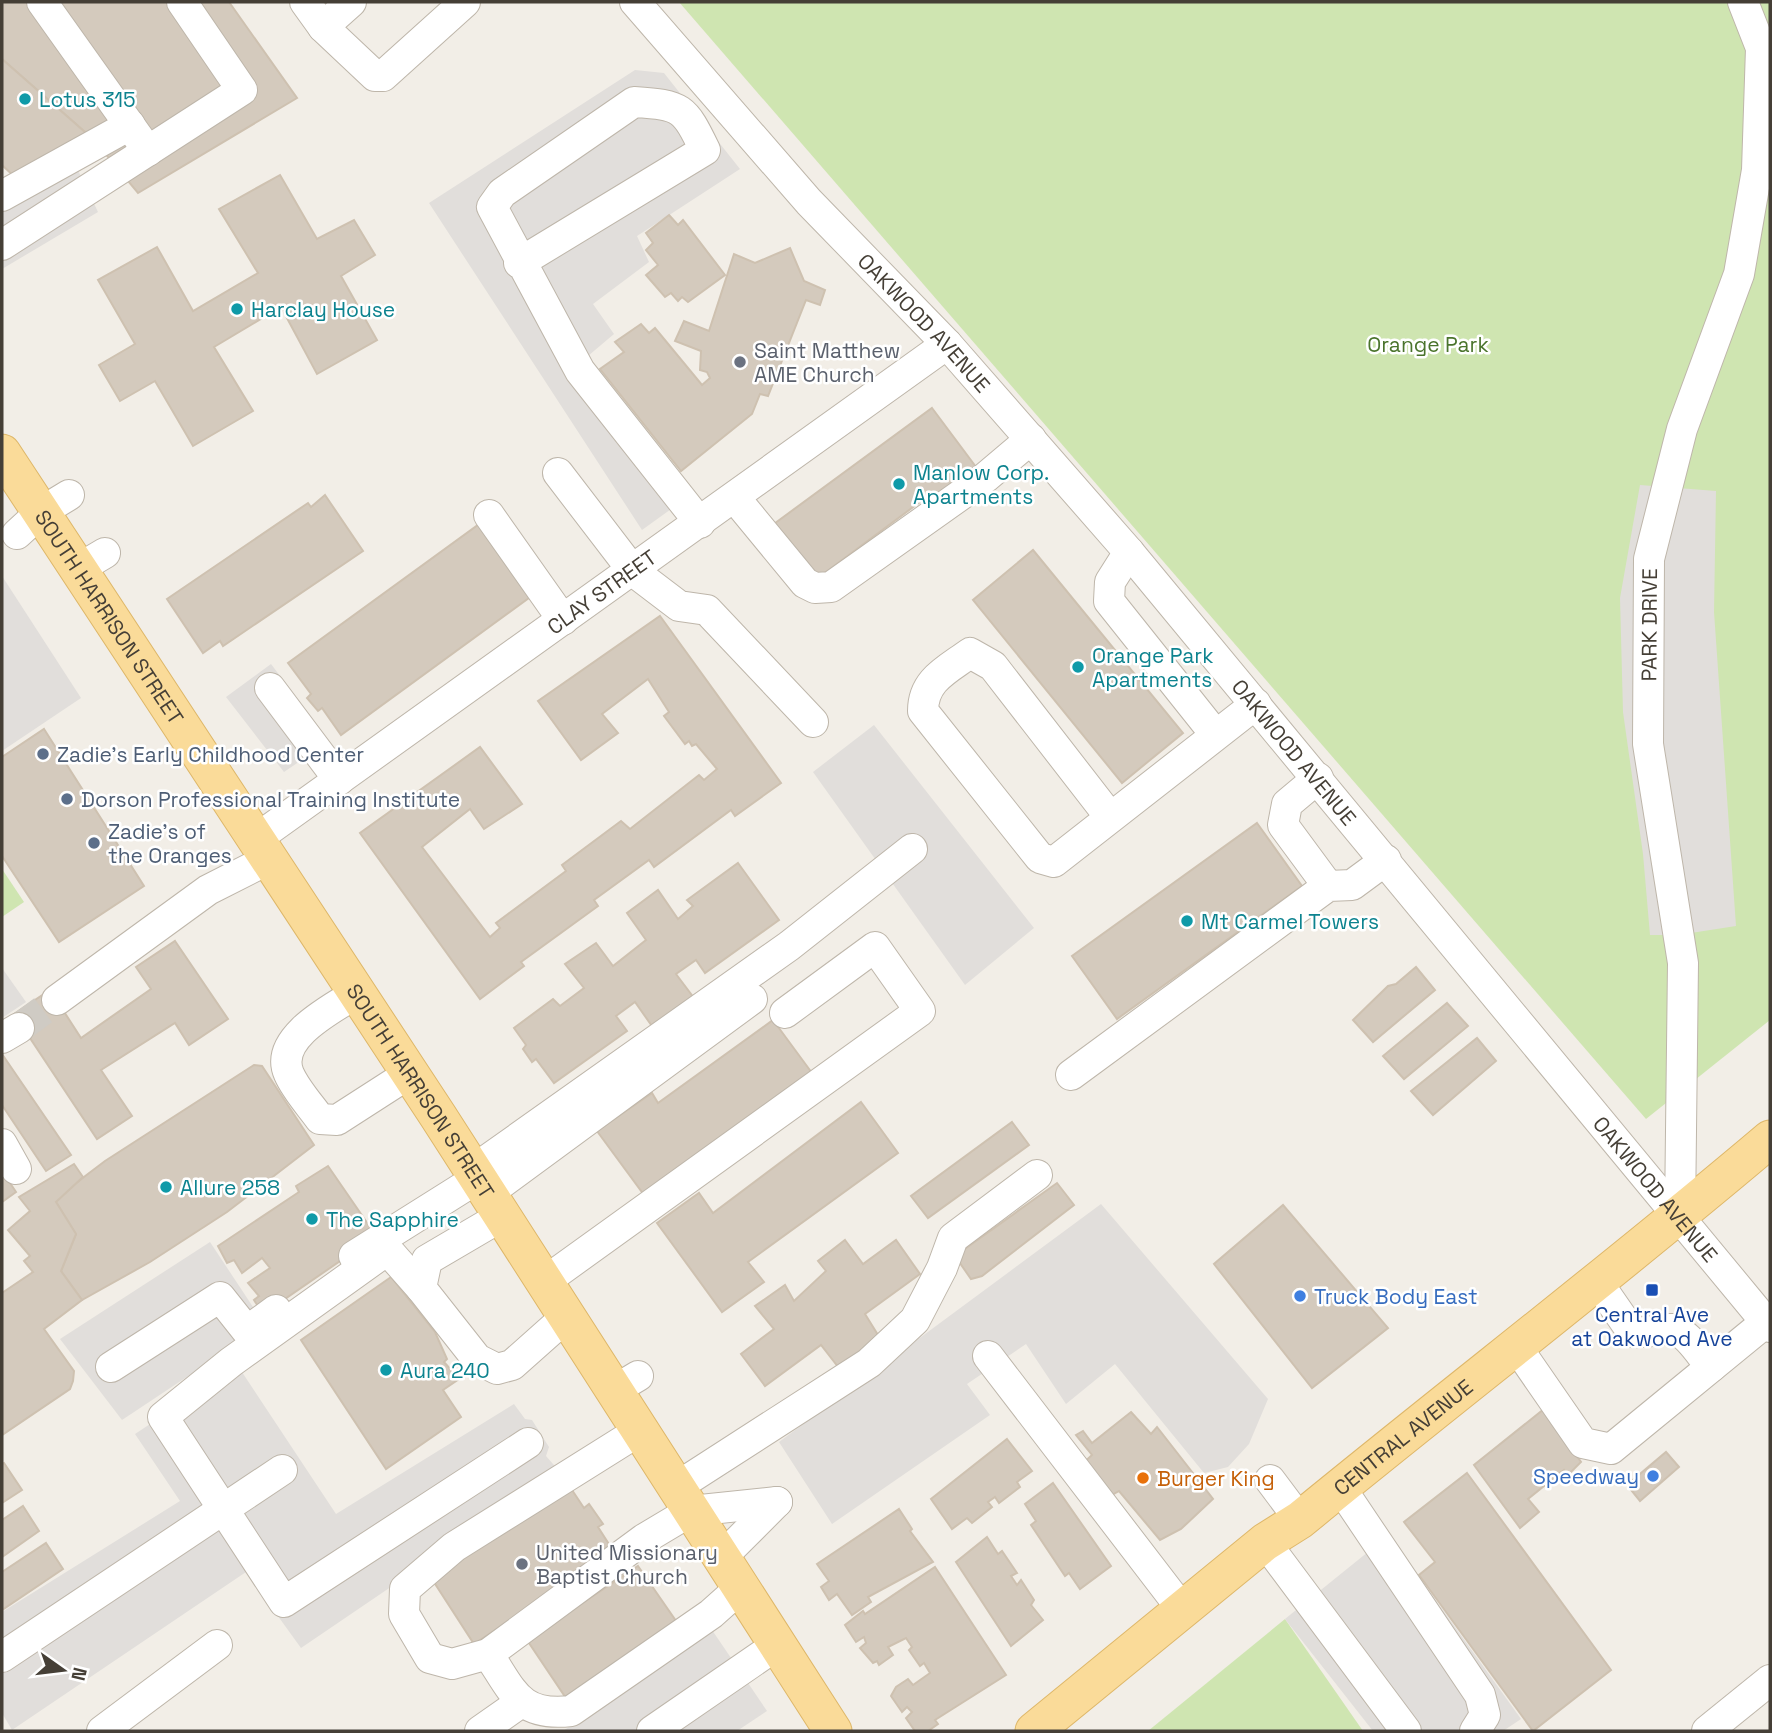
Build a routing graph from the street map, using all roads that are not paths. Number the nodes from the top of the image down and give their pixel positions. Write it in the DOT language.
graph roads {
  1 [pos="42,2"];
  2 [pos="182,2"];
  3 [pos="305,2"];
  4 [pos="351,2"];
  5 [pos="465,2"];
  6 [pos="635,2"];
  7 [pos="1743,2"];
  8 [pos="323,27"];
  9 [pos="1766,54"];
  10 [pos="130,125"];
  11 [pos="746,130"];
  12 [pos="705,150"];
  13 [pos="148,151"];
  14 [pos="2,196"];
  15 [pos="2,245"];
  16 [pos="519,263"];
  17 [pos="947,344"];
  18 [pos="1031,439"];
  19 [pos="2,453"];
  20 [pos="558,473"];
  21 [pos="735,498"];
  22 [pos="489,515"];
  23 [pos="699,523"];
  24 [pos="1129,552"];
  25 [pos="634,571"];
  26 [pos="563,620"];
  27 [pos="270,688"];
  28 [pos="1256,704"];
  29 [pos="813,722"];
  30 [pos="1215,734"];
  31 [pos="1318,778"];
  32 [pos="339,780"];
  33 [pos="1110,817"];
  34 [pos="262,849"];
  35 [pos="912,849"];
  36 [pos="1386,860"];
  37 [pos="1328,886"];
  38 [pos="357,993"];
  39 [pos="752,999"];
  40 [pos="57,1000"];
  41 [pos="785,1013"];
  42 [pos="410,1073"];
  43 [pos="1071,1075"];
  44 [pos="1770,1139"];
  45 [pos="1037,1175"];
  46 [pos="485,1189"];
  47 [pos="1680,1216"];
  48 [pos="611,1257"];
  49 [pos="1596,1280"];
  50 [pos="421,1288"];
  51 [pos="554,1298"];
  52 [pos="1768,1325"];
  53 [pos="1516,1346"];
  54 [pos="988,1356"];
  55 [pos="111,1367"];
  56 [pos="1711,1367"];
  57 [pos="639,1432"];
  58 [pos="528,1443"];
  59 [pos="282,1470"];
  60 [pos="1270,1480"];
  61 [pos="1340,1487"];
  62 [pos="683,1499"];
  63 [pos="224,1509"];
  64 [pos="1300,1520"];
  65 [pos="1265,1542"];
  66 [pos="721,1558"];
  67 [pos="739,1589"];
  68 [pos="1182,1609"];
  69 [pos="218,1645"];
  70 [pos="777,1645"];
  71 [pos="488,1654"];
  72 [pos="2,1657"];
  73 [pos="1770,1680"];
  74 [pos="520,1703"];
  75 [pos="102,1731"];
  76 [pos="480,1731"];
  77 [pos="652,1731"];
  78 [pos="833,1731"];
  79 [pos="1034,1731"];
  80 [pos="1406,1731"];
  81 [pos="1475,1731"];
  82 [pos="1707,1731"];
  1 -- 10 [label="street"];
  2 -- 13 [label="street"];
  3 -- 8 [label="street"];
  4 -- 8 [label="street"];
  5 -- 8 [label="street"];
  6 -- 11 [label="street, OAKWOOD AVENUE"];
  7 -- 9 [label="street, PARK DRIVE"];
  9 -- 47 [label="street, PARK DRIVE"];
  10 -- 13 [label="street"];
  10 -- 14 [label="street"];
  11 -- 12 [label="street"];
  11 -- 17 [label="street, OAKWOOD AVENUE"];
  12 -- 16 [label="street"];
  12 -- 16 [label="street"];
  13 -- 15 [label="street"];
  16 -- 23 [label="street"];
  17 -- 18 [label="street, OAKWOOD AVENUE"];
  17 -- 21 [label="street, CLAY STREET"];
  18 -- 21 [label="street"];
  18 -- 24 [label="street, OAKWOOD AVENUE"];
  19 -- 34 [label="main road, SOUTH HARRISON STREET"];
  20 -- 25 [label="street"];
  21 -- 23 [label="street, CLAY STREET"];
  22 -- 26 [label="street"];
  23 -- 25 [label="street, CLAY STREET"];
  24 -- 28 [label="street, OAKWOOD AVENUE"];
  24 -- 30 [label="street"];
  25 -- 26 [label="street, CLAY STREET"];
  25 -- 29 [label="street"];
  26 -- 32 [label="street, CLAY STREET"];
  27 -- 32 [label="street"];
  28 -- 30 [label="street"];
  28 -- 31 [label="street, OAKWOOD AVENUE"];
  30 -- 33 [label="street"];
  31 -- 36 [label="street, OAKWOOD AVENUE"];
  31 -- 37 [label="street"];
  32 -- 34 [label="street, CLAY STREET"];
  33 -- 33 [label="street"];
  34 -- 38 [label="main road, SOUTH HARRISON STREET"];
  34 -- 40 [label="street, CLAY STREET"];
  35 -- 46 [label="street"];
  36 -- 37 [label="street"];
  36 -- 47 [label="street, OAKWOOD AVENUE"];
  37 -- 43 [label="street"];
  38 -- 42 [label="main road, SOUTH HARRISON STREET"];
  38 -- 42 [label="street"];
  39 -- 46 [label="street"];
  41 -- 51 [label="street"];
  42 -- 46 [label="main road, SOUTH HARRISON STREET"];
  44 -- 47 [label="main road, CENTRAL AVENUE"];
  45 -- 62 [label="street"];
  46 -- 50 [label="street"];
  46 -- 51 [label="main road, SOUTH HARRISON STREET"];
  46 -- 55 [label="street"];
  47 -- 49 [label="main road, CENTRAL AVENUE"];
  47 -- 52 [label="street, OAKWOOD AVENUE"];
  48 -- 51 [label="street"];
  49 -- 53 [label="main road, CENTRAL AVENUE"];
  49 -- 56 [label="street"];
  50 -- 51 [label="street"];
  50 -- 63 [label="street"];
  51 -- 57 [label="main road, SOUTH HARRISON STREET"];
  52 -- 56 [label="street"];
  53 -- 56 [label="street"];
  53 -- 61 [label="main road, CENTRAL AVENUE"];
  54 -- 68 [label="street"];
  57 -- 62 [label="main road, SOUTH HARRISON STREET"];
  57 -- 71 [label="street"];
  58 -- 63 [label="street"];
  59 -- 63 [label="street"];
  60 -- 64 [label="street"];
  61 -- 64 [label="main road, CENTRAL AVENUE"];
  61 -- 81 [label="street"];
  62 -- 66 [label="main road, SOUTH HARRISON STREET"];
  62 -- 66 [label="street"];
  62 -- 71 [label="street"];
  63 -- 72 [label="street"];
  64 -- 65 [label="main road, CENTRAL AVENUE"];
  65 -- 68 [label="main road, CENTRAL AVENUE"];
  65 -- 80 [label="street"];
  66 -- 67 [label="main road, SOUTH HARRISON STREET"];
  67 -- 70 [label="main road, SOUTH HARRISON STREET"];
  67 -- 74 [label="street"];
  68 -- 79 [label="main road, CENTRAL AVENUE"];
  69 -- 75 [label="street"];
  70 -- 77 [label="street"];
  70 -- 78 [label="main road, SOUTH HARRISON STREET"];
  71 -- 74 [label="street"];
  73 -- 82 [label="street"];
  74 -- 76 [label="street"];
}
